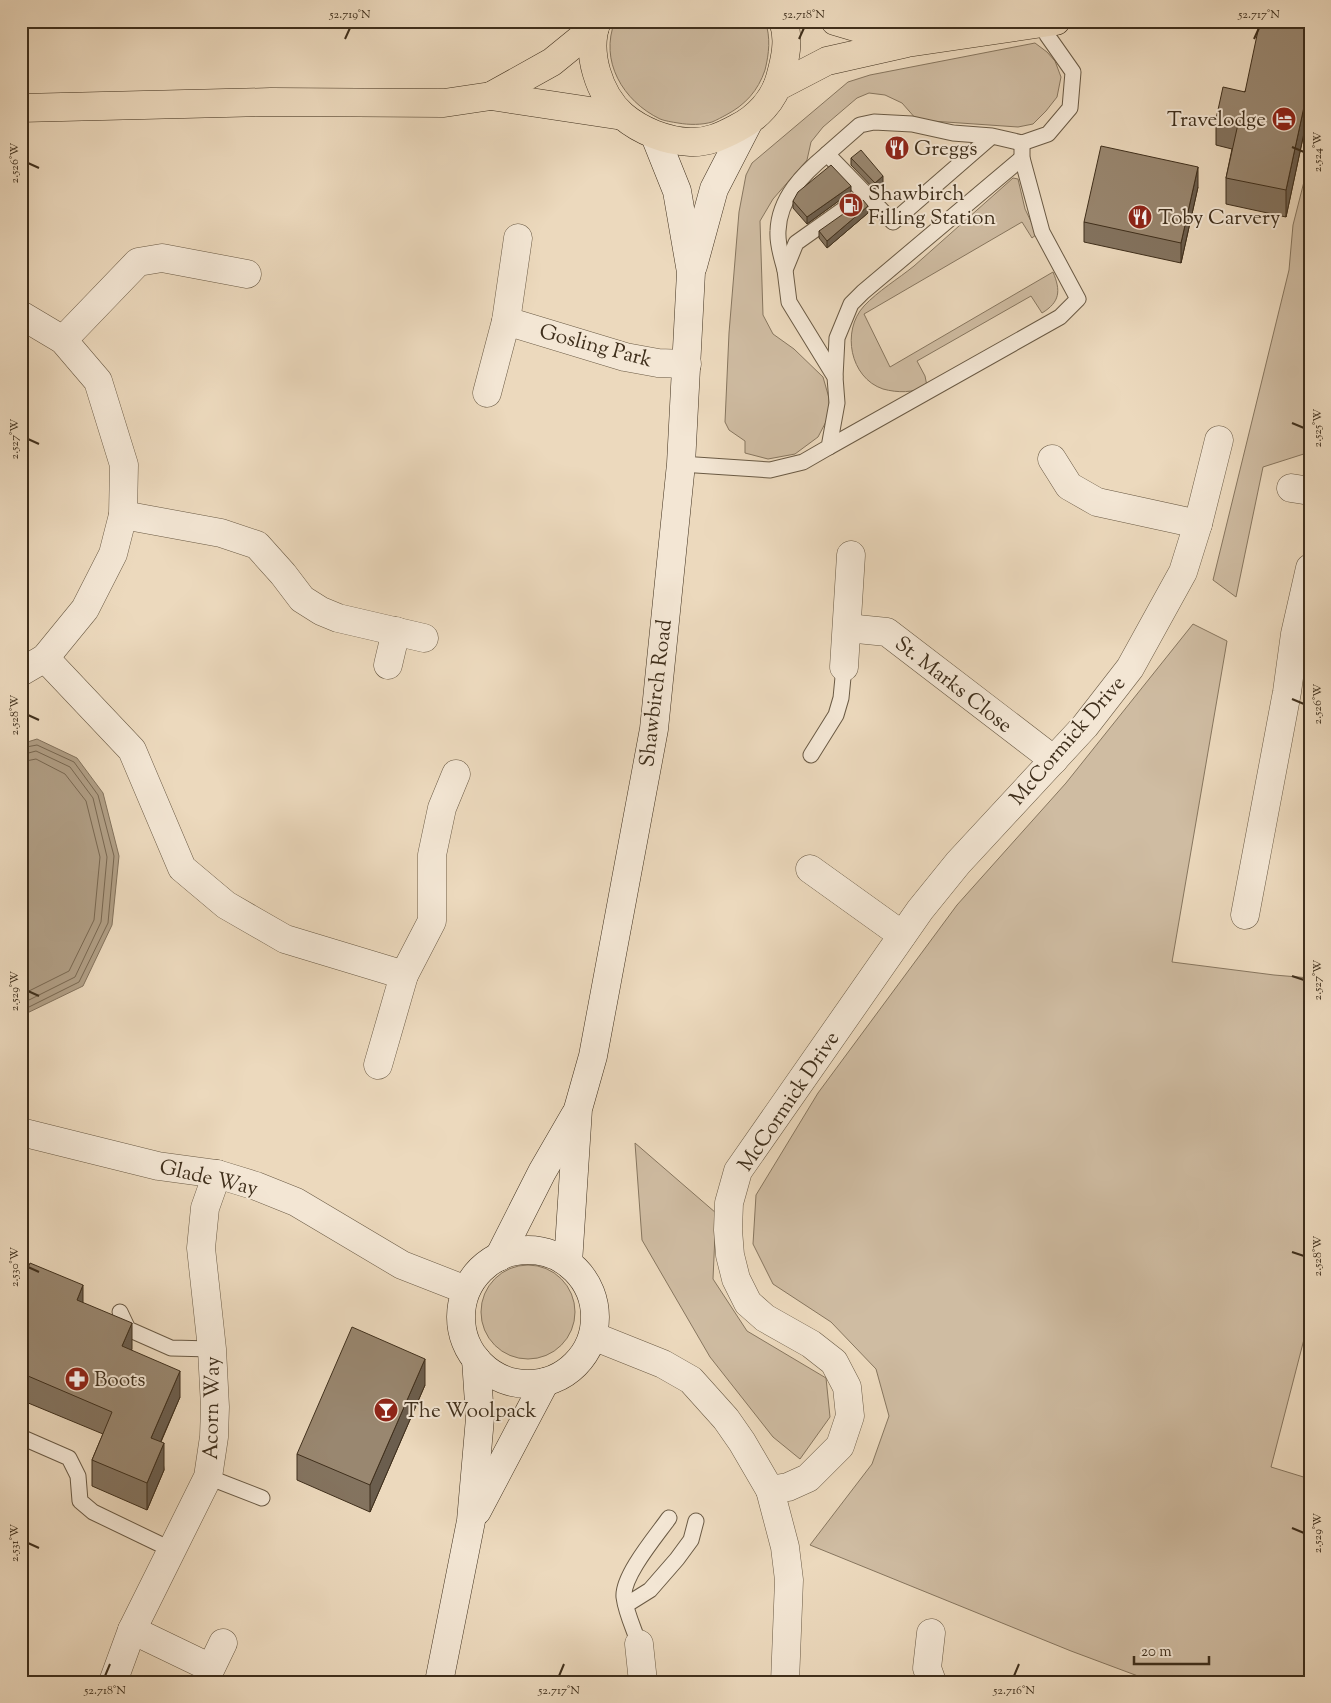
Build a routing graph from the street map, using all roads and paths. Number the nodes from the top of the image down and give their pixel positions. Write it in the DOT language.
graph roads {
  1 [pos="783,21"];
  2 [pos="835,21"];
  3 [pos="1056,21"];
  4 [pos="596,24"];
  5 [pos="907,43"];
  6 [pos="777,87"];
  7 [pos="491,96"];
  8 [pos="21,108"];
  9 [pos="623,116"];
  10 [pos="748,123"];
  11 [pos="655,136"];
  12 [pos="992,136"];
  13 [pos="1022,151"];
  14 [pos="827,154"];
  15 [pos="865,194"];
  16 [pos="518,238"];
  17 [pos="785,270"];
  18 [pos="691,272"];
  19 [pos="247,274"];
  20 [pos="21,315"];
  21 [pos="506,321"];
  22 [pos="64,340"];
  23 [pos="687,364"];
  24 [pos="835,377"];
  25 [pos="487,393"];
  26 [pos="1218,440"];
  27 [pos="829,447"];
  28 [pos="1052,459"];
  29 [pos="681,464"];
  30 [pos="123,515"];
  31 [pos="1198,524"];
  32 [pos="851,555"];
  33 [pos="1310,568"];
  34 [pos="847,628"];
  35 [pos="396,631"];
  36 [pos="424,638"];
  37 [pos="45,658"];
  38 [pos="388,665"];
  39 [pos="844,667"];
  40 [pos="21,672"];
  41 [pos="1299,693"];
  42 [pos="811,755"];
  43 [pos="1054,760"];
  44 [pos="456,774"];
  45 [pos="810,869"];
  46 [pos="1245,915"];
  47 [pos="902,935"];
  48 [pos="404,975"];
  49 [pos="378,1065"];
  50 [pos="578,1109"];
  51 [pos="21,1132"];
  52 [pos="216,1174"];
  53 [pos="498,1256"];
  54 [pos="568,1263"];
  55 [pos="466,1290"];
  56 [pos="120,1312"];
  57 [pos="593,1336"];
  58 [pos="212,1349"];
  59 [pos="476,1359"];
  60 [pos="545,1382"];
  61 [pos="21,1437"];
  62 [pos="208,1477"];
  63 [pos="770,1490"];
  64 [pos="262,1498"];
  65 [pos="669,1518"];
  66 [pos="471,1521"];
  67 [pos="696,1521"];
  68 [pos="172,1550"];
  69 [pos="626,1605"];
  70 [pos="132,1630"];
  71 [pos="931,1633"];
  72 [pos="223,1643"];
  73 [pos="640,1644"];
  74 [pos="112,1682"];
  75 [pos="439,1682"];
  76 [pos="643,1682"];
  77 [pos="785,1682"];
  78 [pos="932,1682"];
  1 -- 6 [label="main road"];
  2 -- 5 [label="main road"];
  3 -- 5 [label="main road"];
  3 -- 13 [label="lane"];
  4 -- 7 [label="main road"];
  4 -- 9 [label="main road"];
  5 -- 6 [label="main road"];
  6 -- 10 [label="main road"];
  7 -- 8 [label="main road"];
  7 -- 9 [label="main road"];
  9 -- 11 [label="main road"];
  10 -- 11 [label="main road"];
  10 -- 18 [label="street, Shawbirch Road"];
  11 -- 18 [label="street, Shawbirch Road"];
  12 -- 13 [label="lane"];
  12 -- 14 [label="lane"];
  12 -- 15 [label="lane"];
  13 -- 24 [label="lane"];
  13 -- 27 [label="lane"];
  14 -- 15 [label="lane"];
  14 -- 17 [label="lane"];
  15 -- 17 [label="lane"];
  16 -- 21 [label="street"];
  17 -- 24 [label="lane"];
  18 -- 23 [label="street, Shawbirch Road"];
  19 -- 22 [label="street"];
  20 -- 22 [label="street"];
  21 -- 23 [label="street, Gosling Park"];
  21 -- 25 [label="street"];
  22 -- 30 [label="street"];
  23 -- 29 [label="street, Shawbirch Road"];
  24 -- 27 [label="lane"];
  26 -- 31 [label="street, McCormick Drive"];
  27 -- 29 [label="lane"];
  28 -- 31 [label="street"];
  29 -- 50 [label="street, Shawbirch Road"];
  30 -- 35 [label="street"];
  30 -- 37 [label="street"];
  31 -- 43 [label="street, McCormick Drive"];
  32 -- 34 [label="street"];
  33 -- 41 [label="street"];
  34 -- 39 [label="street"];
  34 -- 43 [label="street, St. Marks Close"];
  35 -- 36 [label="street"];
  35 -- 38 [label="street"];
  37 -- 40 [label="street"];
  37 -- 48 [label="street"];
  39 -- 42 [label="lane"];
  41 -- 46 [label="street"];
  43 -- 47 [label="street, McCormick Drive"];
  44 -- 48 [label="street"];
  45 -- 47 [label="street"];
  47 -- 63 [label="street, McCormick Drive"];
  48 -- 49 [label="street"];
  50 -- 53 [label="street, Shawbirch Road"];
  50 -- 54 [label="street, Shawbirch Road"];
  51 -- 52 [label="street, Glade Way"];
  52 -- 55 [label="street, Glade Way"];
  52 -- 58 [label="street, Acorn Way"];
  53 -- 54 [label="street"];
  53 -- 55 [label="street"];
  54 -- 57 [label="street"];
  55 -- 59 [label="street"];
  56 -- 58 [label="lane"];
  57 -- 60 [label="street"];
  57 -- 63 [label="street"];
  58 -- 62 [label="street, Acorn Way"];
  59 -- 60 [label="street"];
  59 -- 66 [label="street"];
  60 -- 66 [label="street"];
  61 -- 68 [label="lane"];
  62 -- 64 [label="lane"];
  62 -- 68 [label="street, Acorn Way"];
  63 -- 77 [label="street"];
  65 -- 69 [label="lane"];
  66 -- 75 [label="street"];
  67 -- 69 [label="lane"];
  68 -- 70 [label="street, Acorn Way"];
  69 -- 73 [label="lane"];
  70 -- 72 [label="street"];
  70 -- 74 [label="street, Acorn Way"];
  71 -- 78 [label="street"];
  73 -- 76 [label="street"];
}
